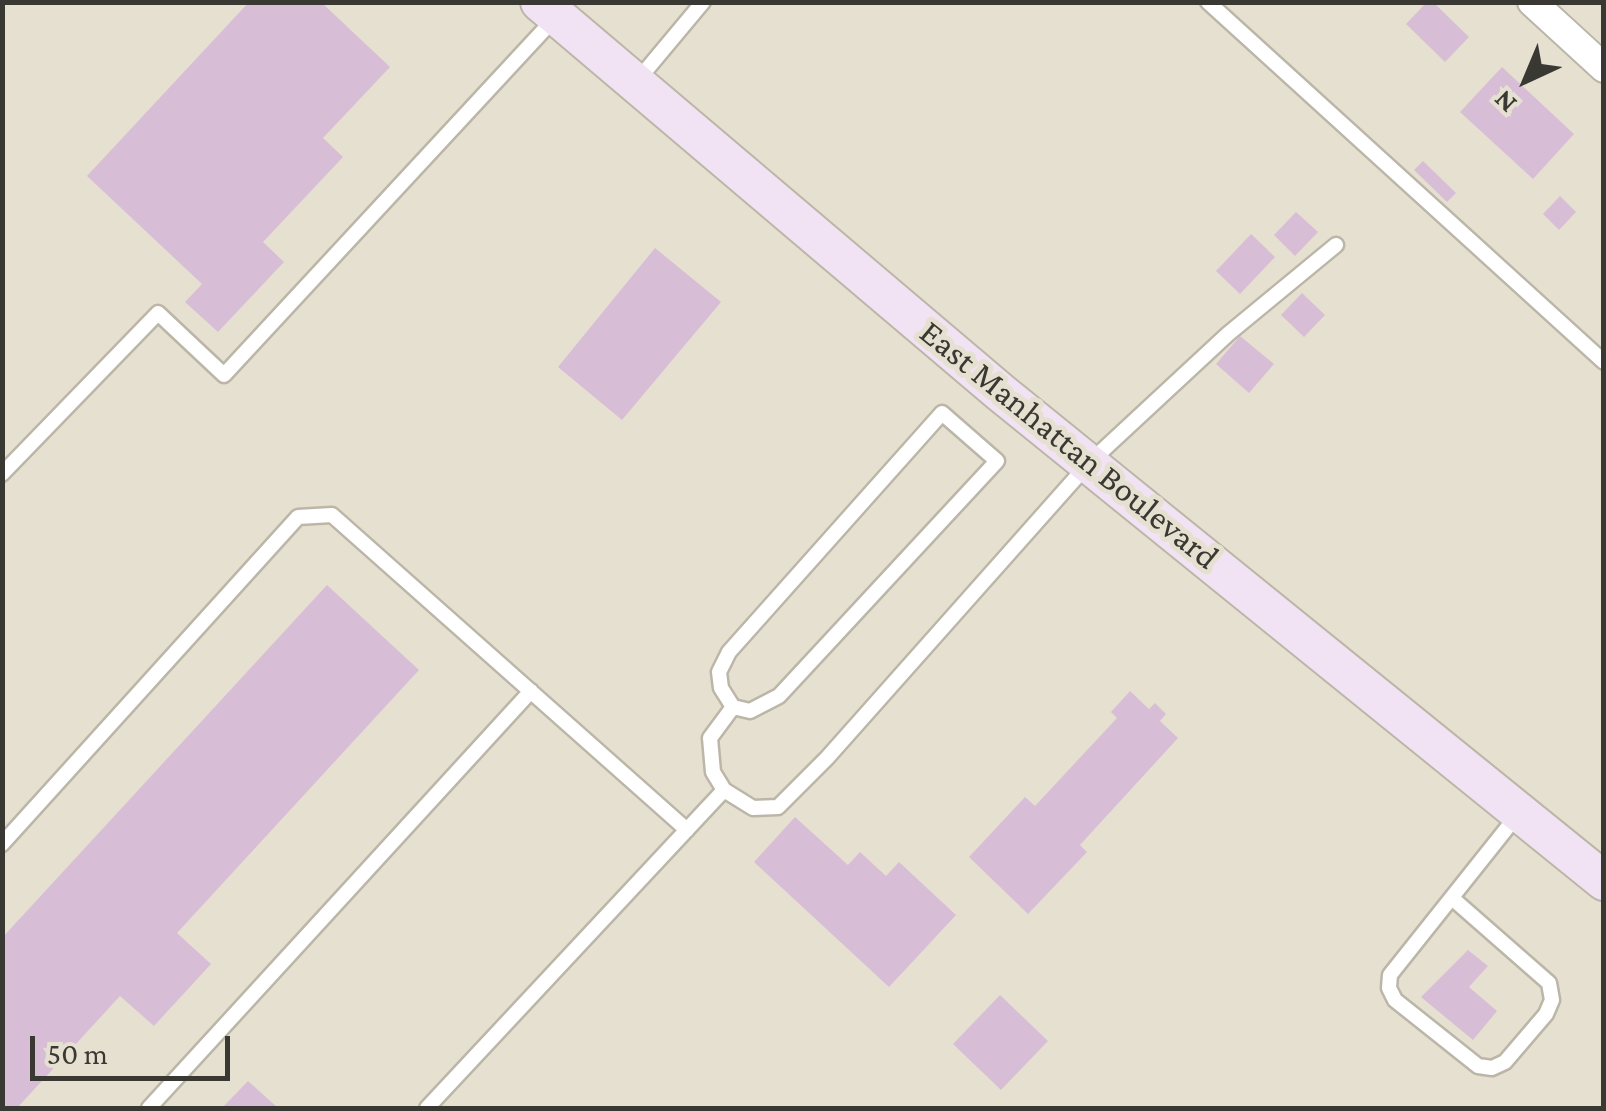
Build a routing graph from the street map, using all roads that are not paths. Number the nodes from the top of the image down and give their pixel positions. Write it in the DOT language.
graph roads {
  1 [pos="703,2"];
  2 [pos="1208,2"];
  3 [pos="1532,2"];
  4 [pos="548,10"];
  5 [pos="1604,68"];
  6 [pos="636,82"];
  7 [pos="1336,245"];
  8 [pos="1604,362"];
  9 [pos="1089,463"];
  10 [pos="2,474"];
  11 [pos="530,691"];
  12 [pos="733,707"];
  13 [pos="724,790"];
  14 [pos="1519,813"];
  15 [pos="687,830"];
  16 [pos="2,844"];
  17 [pos="1604,881"];
  18 [pos="1452,898"];
  19 [pos="149,1108"];
  20 [pos="427,1108"];
  1 -- 6 [label="lane"];
  2 -- 8 [label="lane"];
  3 -- 5 [label="street"];
  4 -- 6 [label="street, East Manhattan Boulevard"];
  4 -- 10 [label="lane"];
  6 -- 9 [label="street, East Manhattan Boulevard"];
  7 -- 9 [label="lane"];
  9 -- 13 [label="lane"];
  9 -- 14 [label="street, East Manhattan Boulevard"];
  11 -- 15 [label="lane"];
  11 -- 16 [label="lane"];
  11 -- 19 [label="lane"];
  12 -- 12 [label="lane"];
  12 -- 13 [label="lane"];
  13 -- 15 [label="lane"];
  14 -- 17 [label="street, East Manhattan Boulevard"];
  14 -- 18 [label="lane"];
  15 -- 20 [label="lane"];
  18 -- 18 [label="lane"];
}
